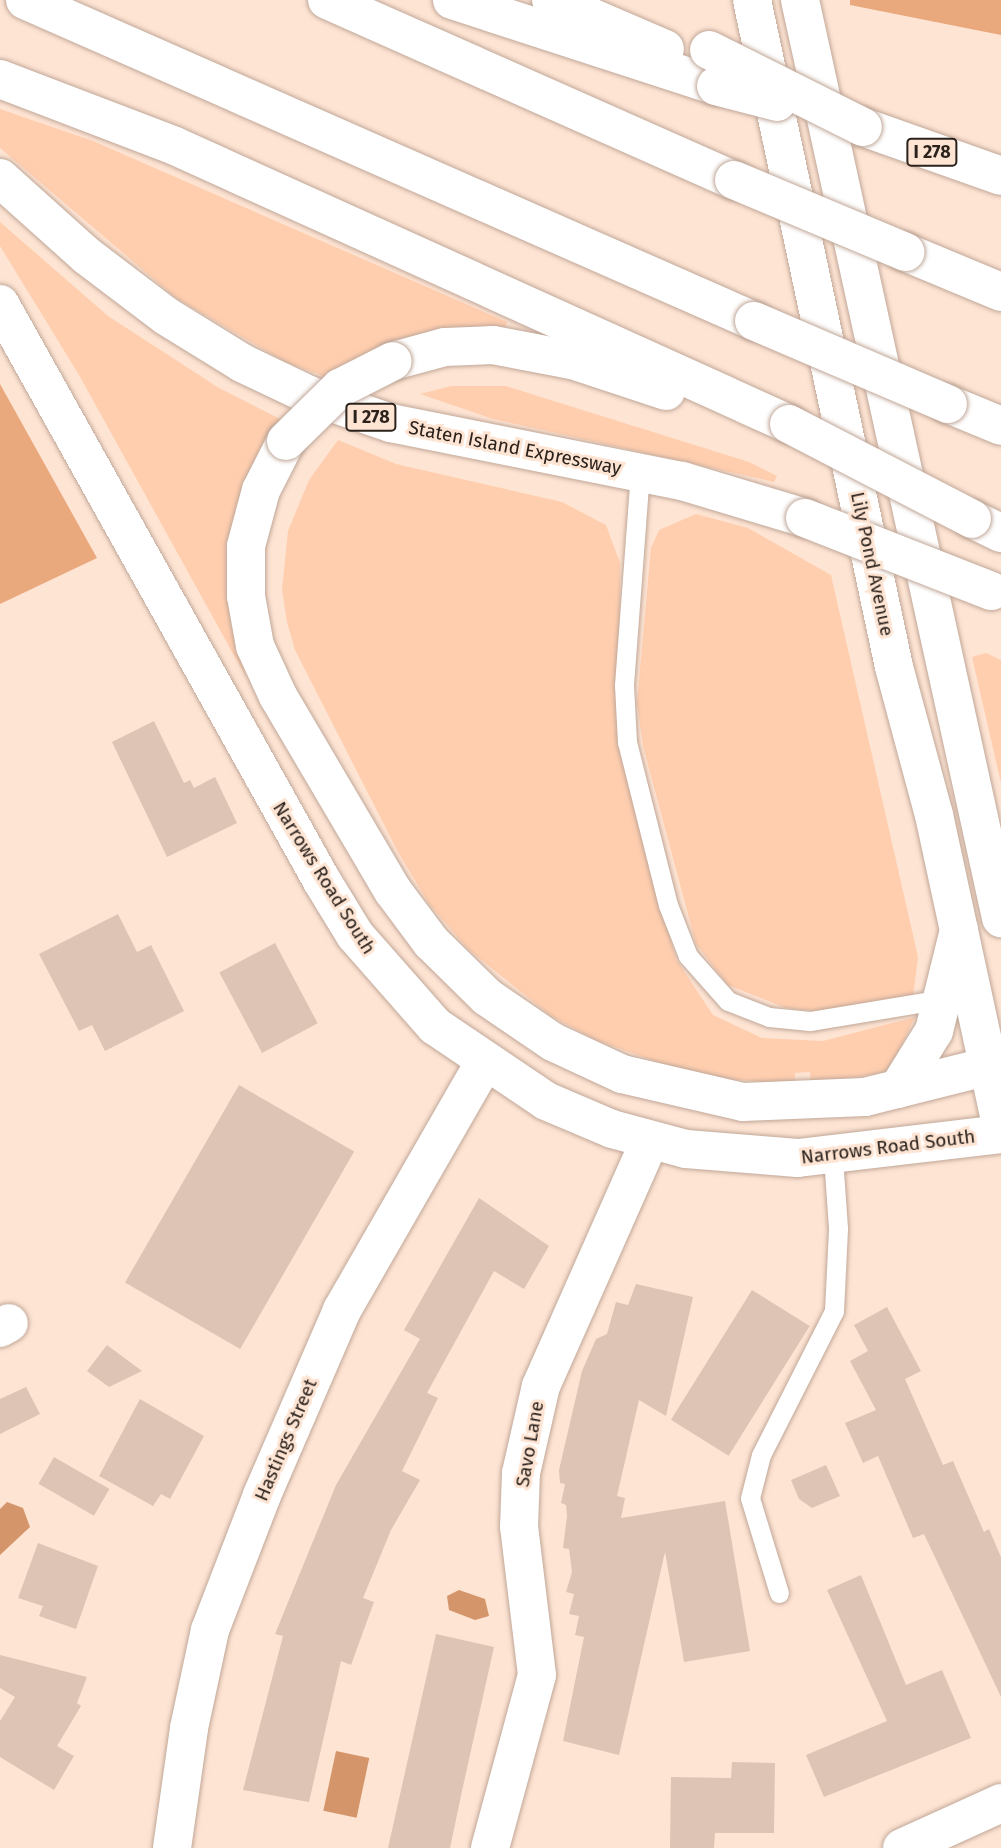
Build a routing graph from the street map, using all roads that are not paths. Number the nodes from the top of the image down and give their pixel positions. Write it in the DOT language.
graph roads {
  1 [pos="25,0"];
  2 [pos="327,0"];
  3 [pos="452,0"];
  4 [pos="551,0"];
  5 [pos="612,0"];
  6 [pos="752,0"];
  7 [pos="800,0"];
  8 [pos="712,68"];
  9 [pos="0,79"];
  10 [pos="1001,176"];
  11 [pos="0,178"];
  12 [pos="1001,292"];
  13 [pos="0,304"];
  14 [pos="1001,426"];
  15 [pos="792,433"];
  16 [pos="639,472"];
  17 [pos="986,526"];
  18 [pos="996,593"];
  19 [pos="1001,918"];
  20 [pos="959,930"];
  21 [pos="943,999"];
  22 [pos="484,1063"];
  23 [pos="995,1065"];
  24 [pos="898,1089"];
  25 [pos="1001,1126"];
  26 [pos="1001,1134"];
  27 [pos="650,1140"];
  28 [pos="833,1157"];
  29 [pos="779,1592"];
  30 [pos="1001,1803"];
  31 [pos="172,1848"];
  32 [pos="490,1848"];
  33 [pos="902,1848"];
  1 -- 14 [label="main road, bridge"];
  2 -- 12 [label="main road, bridge"];
  3 -- 8 [label="main road, I 278"];
  4 -- 8 [label="main road"];
  5 -- 8 [label="main road"];
  6 -- 20 [label="main road, Lily Pond Avenue"];
  7 -- 19 [label="main road"];
  8 -- 10 [label="main road, I 278, bridge"];
  9 -- 15 [label="main road"];
  11 -- 16 [label="main road, Staten Island Expressway / I 278"];
  13 -- 22 [label="main road, Narrows Road South"];
  15 -- 17 [label="main road, bridge"];
  15 -- 24 [label="main road, bridge"];
  16 -- 18 [label="main road, Staten Island Expressway / I 278, bridge"];
  16 -- 21 [label="lane"];
  20 -- 21 [label="main road"];
  20 -- 23 [label="main road, Lily Pond Avenue"];
  21 -- 24 [label="main road"];
  22 -- 27 [label="main road, Narrows Road South"];
  22 -- 31 [label="main road, Hastings Street"];
  23 -- 24 [label="main road"];
  23 -- 25 [label="main road, Lily Pond Avenue"];
  26 -- 28 [label="main road, Narrows Road South"];
  27 -- 28 [label="main road, Narrows Road South"];
  27 -- 32 [label="main road, Savo Lane"];
  28 -- 29 [label="lane"];
  30 -- 33 [label="main road"];
}
